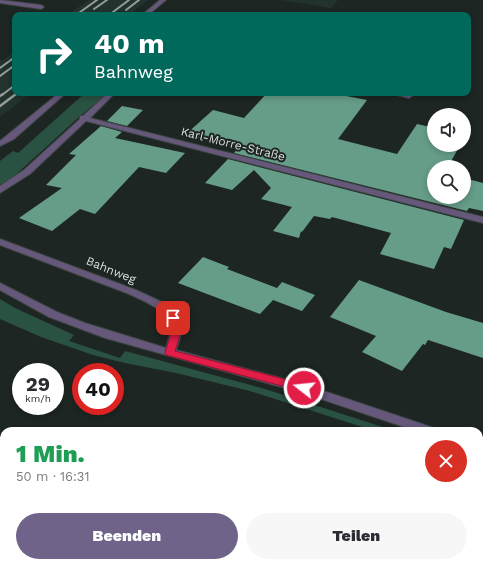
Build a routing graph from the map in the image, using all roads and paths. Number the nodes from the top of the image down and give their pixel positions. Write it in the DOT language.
graph roads {
  1 [pos="163,0"];
  2 [pos="0,1"];
  3 [pos="41,7"];
  4 [pos="149,12"];
  5 [pos="59,96"];
  6 [pos="109,96"];
  7 [pos="83,118"];
  8 [pos="0,144"];
  9 [pos="0,190"];
  10 [pos="483,220"];
  11 [pos="0,242"];
  12 [pos="0,286"];
  13 [pos="170,353"];
  14 [pos="418,427"];
  1 -- 4 [label="street"];
  2 -- 3 [label="street"];
  5 -- 8 [label="street"];
  6 -- 7 [label="street"];
  7 -- 9 [label="street"];
  7 -- 10 [label="street, Karl-Morre-Straße"];
  11 -- 13 [label="street, Bahnweg"];
  12 -- 13 [label="street"];
  13 -- 14 [label="street"];
}
